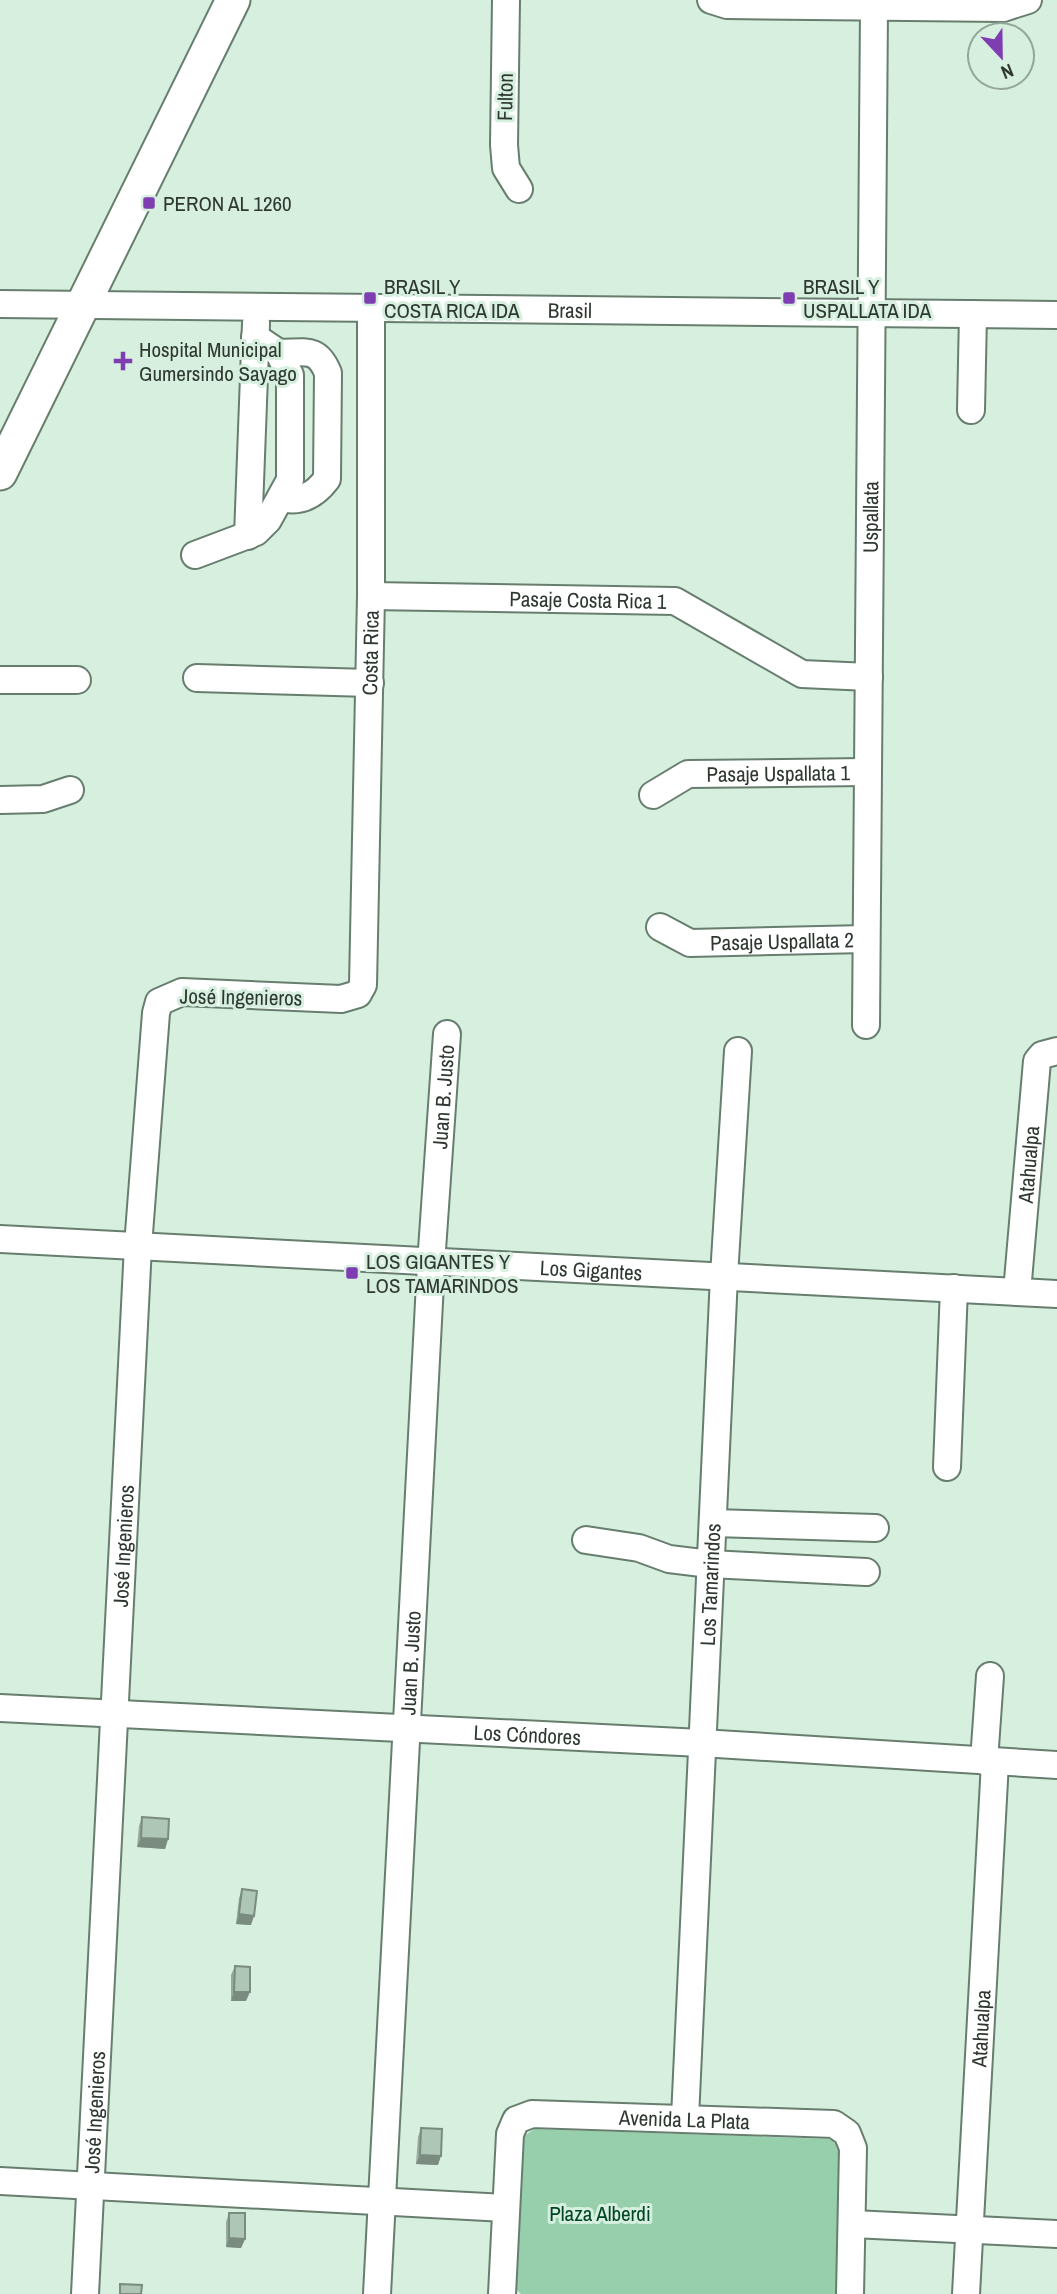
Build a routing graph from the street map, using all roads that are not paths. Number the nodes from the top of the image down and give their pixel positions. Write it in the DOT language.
graph roads {
  1 [pos="233,0"];
  2 [pos="506,0"];
  3 [pos="711,0"];
  4 [pos="1028,0"];
  5 [pos="874,9"];
  6 [pos="519,190"];
  7 [pos="0,304"];
  8 [pos="81,305"];
  9 [pos="257,307"];
  10 [pos="371,310"];
  11 [pos="871,313"];
  12 [pos="973,314"];
  13 [pos="1057,315"];
  14 [pos="256,337"];
  15 [pos="279,354"];
  16 [pos="971,410"];
  17 [pos="0,473"];
  18 [pos="281,498"];
  19 [pos="248,536"];
  20 [pos="195,555"];
  21 [pos="371,596"];
  22 [pos="869,677"];
  23 [pos="197,678"];
  24 [pos="0,680"];
  25 [pos="77,680"];
  26 [pos="370,683"];
  27 [pos="866,772"];
  28 [pos="70,790"];
  29 [pos="653,795"];
  30 [pos="0,800"];
  31 [pos="660,927"];
  32 [pos="866,939"];
  33 [pos="358,994"];
  34 [pos="866,1025"];
  35 [pos="447,1034"];
  36 [pos="738,1051"];
  37 [pos="1057,1051"];
  38 [pos="0,1239"];
  39 [pos="138,1246"];
  40 [pos="432,1264"];
  41 [pos="724,1276"];
  42 [pos="954,1288"];
  43 [pos="1017,1292"];
  44 [pos="1057,1294"];
  45 [pos="947,1467"];
  46 [pos="713,1523"];
  47 [pos="875,1528"];
  48 [pos="586,1540"];
  49 [pos="710,1564"];
  50 [pos="866,1572"];
  51 [pos="990,1676"];
  52 [pos="0,1707"];
  53 [pos="115,1713"];
  54 [pos="408,1728"];
  55 [pos="701,1743"];
  56 [pos="990,1761"];
  57 [pos="1057,1765"];
  58 [pos="685,2118"];
  59 [pos="0,2181"];
  60 [pos="91,2186"];
  61 [pos="383,2200"];
  62 [pos="505,2208"];
  63 [pos="853,2224"];
  64 [pos="970,2229"];
  65 [pos="1057,2234"];
  66 [pos="85,2294"];
  67 [pos="377,2294"];
  68 [pos="502,2294"];
  69 [pos="850,2294"];
  70 [pos="966,2294"];
  1 -- 8 [label="main road"];
  2 -- 6 [label="street, Fulton"];
  3 -- 5 [label="street"];
  4 -- 5 [label="street"];
  5 -- 11 [label="street, Uspallata"];
  7 -- 8 [label="street, Brasil"];
  8 -- 9 [label="street, Brasil"];
  8 -- 17 [label="main road"];
  9 -- 10 [label="street, Brasil"];
  9 -- 14 [label="street"];
  10 -- 11 [label="street, Brasil"];
  10 -- 21 [label="street, Costa Rica"];
  11 -- 12 [label="street, Brasil"];
  11 -- 22 [label="street, Uspallata"];
  12 -- 13 [label="street, Brasil"];
  12 -- 16 [label="street"];
  14 -- 15 [label="street"];
  14 -- 19 [label="street"];
  15 -- 18 [label="street"];
  15 -- 18 [label="street"];
  18 -- 19 [label="street"];
  19 -- 20 [label="street"];
  21 -- 22 [label="street, Pasaje Costa Rica 1"];
  21 -- 26 [label="street, Costa Rica"];
  22 -- 27 [label="street, Uspallata"];
  23 -- 26 [label="street"];
  24 -- 25 [label="street"];
  26 -- 33 [label="street, Costa Rica"];
  27 -- 29 [label="street, Pasaje Uspallata 1"];
  27 -- 32 [label="street, Uspallata"];
  28 -- 30 [label="street"];
  31 -- 32 [label="street, Pasaje Uspallata 2"];
  32 -- 34 [label="street, Uspallata"];
  33 -- 39 [label="street, José Ingenieros"];
  35 -- 40 [label="street, Juan B. Justo"];
  36 -- 41 [label="street, Los Tamarindos"];
  37 -- 43 [label="street, Atahualpa"];
  38 -- 39 [label="street, Los Gigantes"];
  39 -- 40 [label="street, Los Gigantes"];
  39 -- 53 [label="street, José Ingenieros"];
  40 -- 41 [label="street, Los Gigantes"];
  40 -- 54 [label="street, Juan B. Justo"];
  41 -- 42 [label="street, Los Gigantes"];
  41 -- 46 [label="street, Los Tamarindos"];
  42 -- 43 [label="street, Los Gigantes"];
  42 -- 45 [label="street"];
  43 -- 44 [label="street, Los Gigantes"];
  46 -- 47 [label="street"];
  46 -- 49 [label="street, Los Tamarindos"];
  48 -- 49 [label="street"];
  49 -- 50 [label="street"];
  49 -- 55 [label="street, Los Tamarindos"];
  51 -- 56 [label="street, Atahualpa"];
  52 -- 53 [label="street, Los Cóndores"];
  53 -- 54 [label="street, Los Cóndores"];
  53 -- 60 [label="street, José Ingenieros"];
  54 -- 55 [label="street, Los Cóndores"];
  54 -- 61 [label="street, Juan B. Justo"];
  55 -- 56 [label="street, Los Cóndores"];
  55 -- 58 [label="street, Los Tamarindos"];
  56 -- 57 [label="street, Los Cóndores"];
  56 -- 64 [label="street, Atahualpa"];
  58 -- 62 [label="street, Avenida La Plata"];
  58 -- 63 [label="street, Avenida La Plata"];
  59 -- 60 [label="street"];
  60 -- 61 [label="street"];
  60 -- 66 [label="street, José Ingenieros"];
  61 -- 62 [label="street"];
  61 -- 67 [label="street, Juan B. Justo"];
  62 -- 68 [label="street, Avenida La Plata"];
  63 -- 64 [label="street"];
  63 -- 69 [label="street, Avenida La Plata"];
  64 -- 65 [label="street"];
  64 -- 70 [label="street, Atahualpa"];
}
